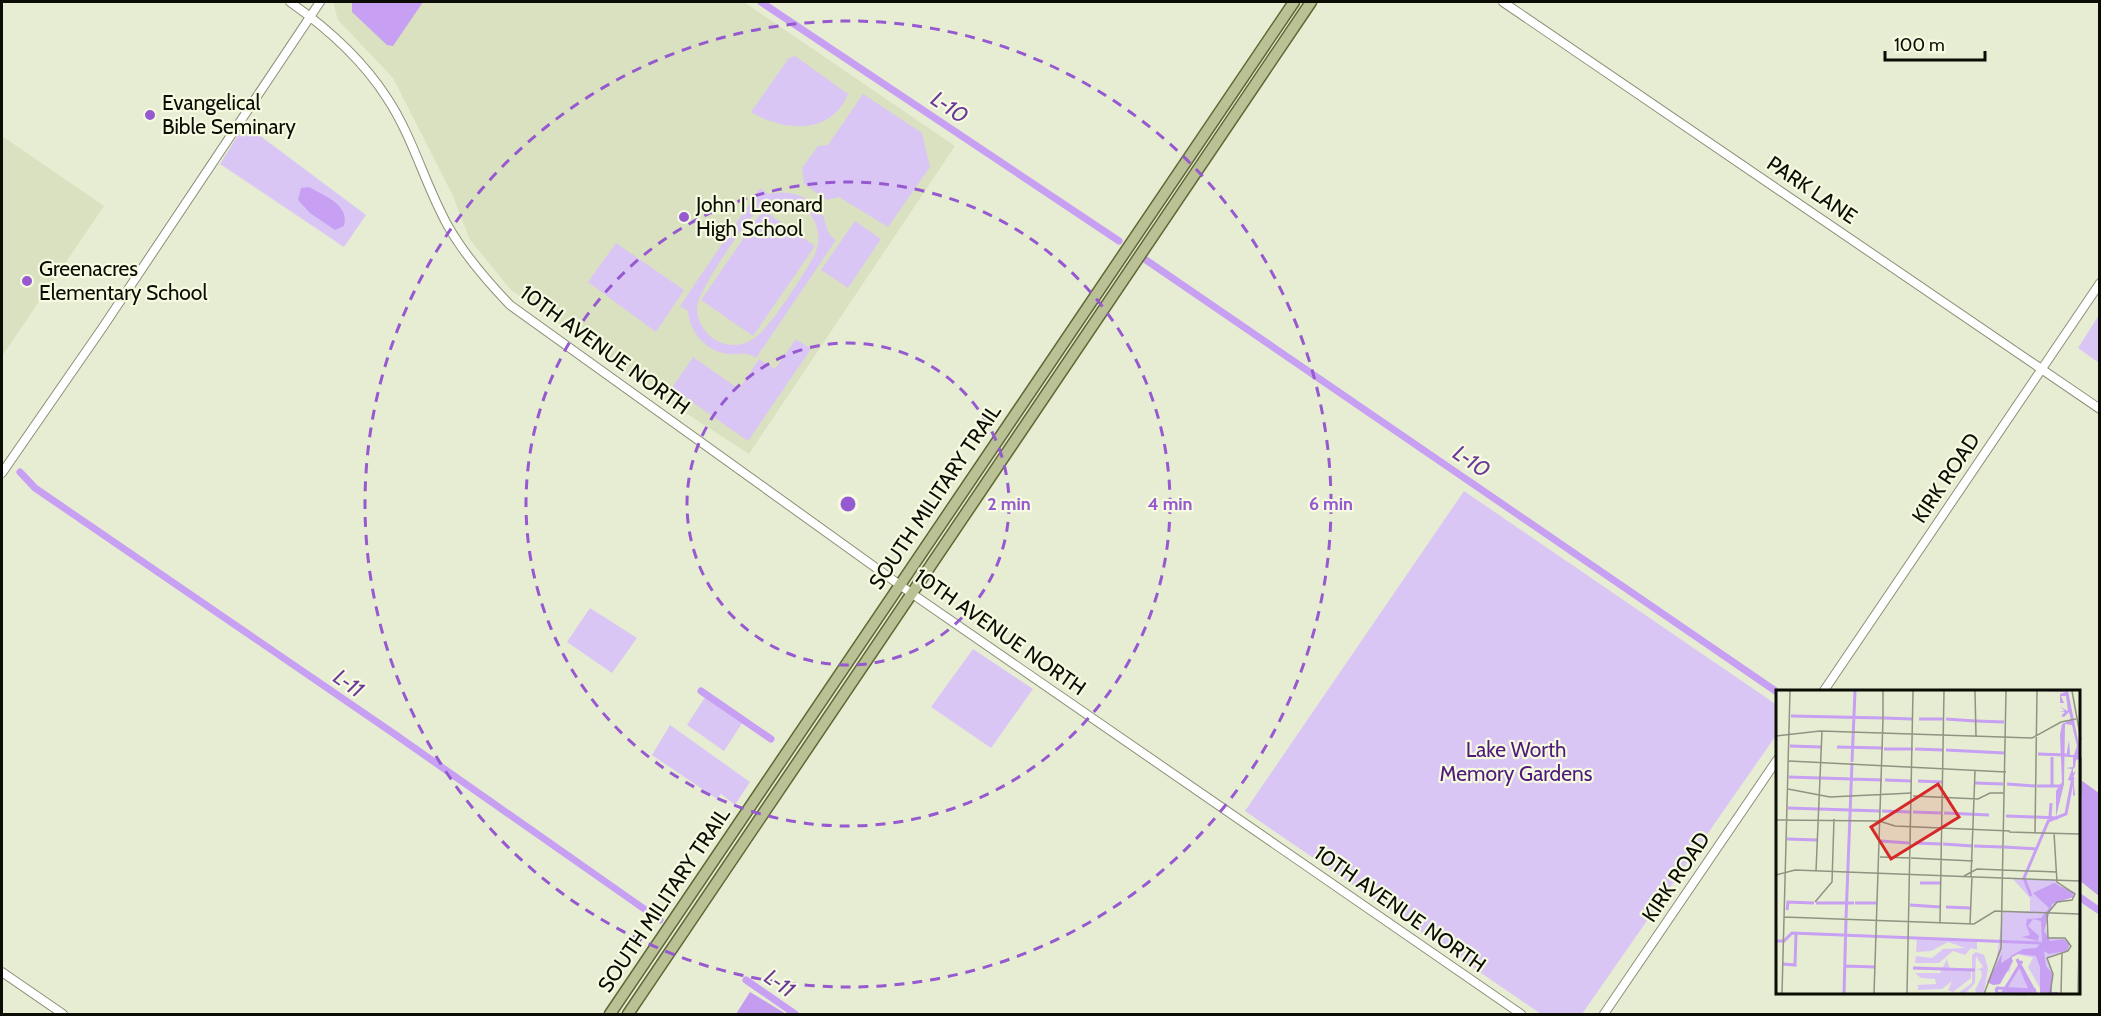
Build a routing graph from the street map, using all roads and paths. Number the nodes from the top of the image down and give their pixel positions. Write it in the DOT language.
graph roads {
  1 [pos="290,2"];
  2 [pos="320,2"];
  3 [pos="1311,2"];
  4 [pos="1503,2"];
  5 [pos="1292,4"];
  6 [pos="310,16"];
  7 [pos="1294,25"];
  8 [pos="1152,211"];
  9 [pos="2100,283"];
  10 [pos="1115,294"];
  11 [pos="2042,369"];
  12 [pos="2100,409"];
  13 [pos="2,474"];
  14 [pos="900,584"];
  15 [pos="911,593"];
  16 [pos="1824,690"];
  17 [pos="1776,761"];
  18 [pos="2,972"];
  19 [pos="63,1014"];
  20 [pos="610,1014"];
  21 [pos="628,1014"];
  22 [pos="1521,1014"];
  23 [pos="1604,1014"];
  1 -- 6 [label="street, 10TH AVENUE NORTH"];
  2 -- 6 [label="street"];
  3 -- 7 [label="main road, SOUTH MILITARY TRAIL"];
  4 -- 11 [label="street, PARK LANE"];
  5 -- 7 [label="main road"];
  5 -- 8 [label="main road, SOUTH MILITARY TRAIL"];
  6 -- 13 [label="street"];
  6 -- 14 [label="street, 10TH AVENUE NORTH"];
  7 -- 10 [label="main road, SOUTH MILITARY TRAIL"];
  8 -- 10 [label="main road"];
  8 -- 14 [label="main road, SOUTH MILITARY TRAIL"];
  9 -- 11 [label="street, KIRK ROAD"];
  10 -- 15 [label="main road, SOUTH MILITARY TRAIL"];
  11 -- 12 [label="street, PARK LANE"];
  11 -- 16 [label="street, KIRK ROAD"];
  14 -- 15 [label="street, 10TH AVENUE NORTH"];
  14 -- 20 [label="main road, SOUTH MILITARY TRAIL"];
  15 -- 21 [label="main road, SOUTH MILITARY TRAIL"];
  15 -- 22 [label="street, 10TH AVENUE NORTH"];
  17 -- 23 [label="street, KIRK ROAD"];
  18 -- 19 [label="street"];
}
